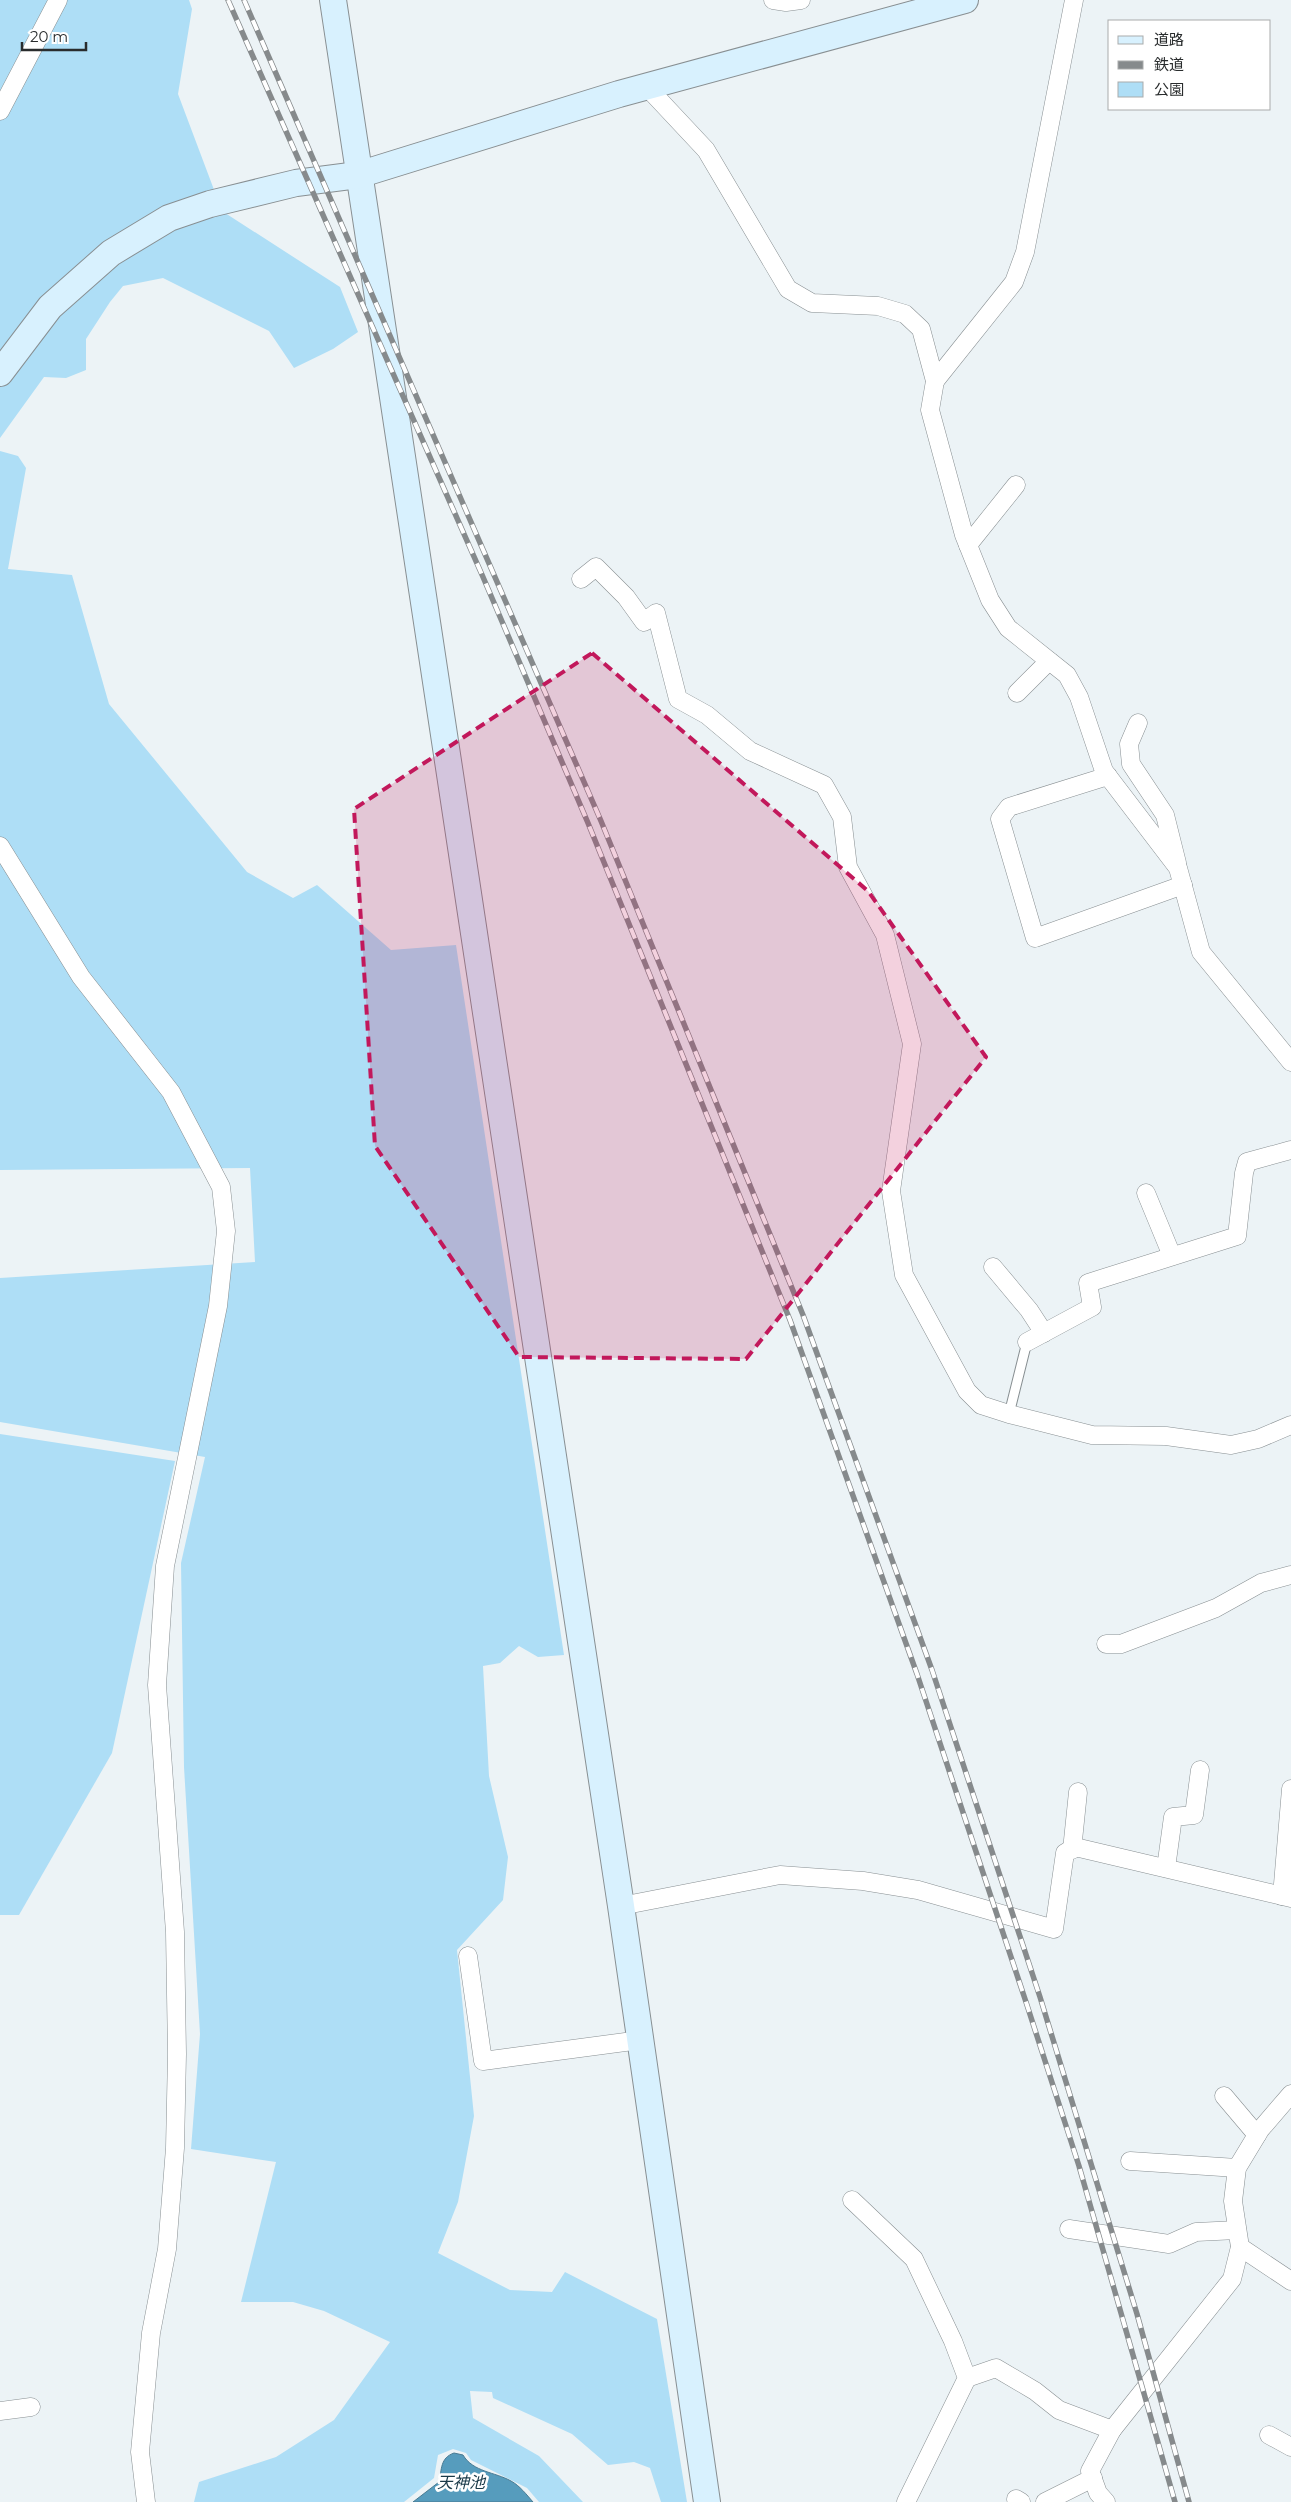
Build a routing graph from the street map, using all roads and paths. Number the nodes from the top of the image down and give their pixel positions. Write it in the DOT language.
graph roads {
  1 [pos="58,0"];
  2 [pos="332,0"];
  3 [pos="773,0"];
  4 [pos="802,0"];
  5 [pos="965,0"];
  6 [pos="1074,0"];
  7 [pos="937,4"];
  8 [pos="647,87"];
  9 [pos="0,111"];
  10 [pos="358,175"];
  11 [pos="0,373"];
  12 [pos="935,381"];
  13 [pos="1016,485"];
  14 [pos="968,545"];
  15 [pos="581,579"];
  16 [pos="1049,661"];
  17 [pos="1017,693"];
  18 [pos="1138,723"];
  19 [pos="1108,776"];
  20 [pos="0,846"];
  21 [pos="1181,877"];
  22 [pos="1288,1055"];
  23 [pos="1291,1150"];
  24 [pos="1146,1193"];
  25 [pos="1172,1256"];
  26 [pos="993,1267"];
  27 [pos="1044,1333"];
  28 [pos="1027,1342"];
  29 [pos="1009,1414"];
  30 [pos="1291,1425"];
  31 [pos="1291,1575"];
  32 [pos="1106,1644"];
  33 [pos="1200,1770"];
  34 [pos="1291,1789"];
  35 [pos="1078,1792"];
  36 [pos="1072,1850"];
  37 [pos="1166,1868"];
  38 [pos="1286,1897"];
  39 [pos="621,1906"];
  40 [pos="468,1956"];
  41 [pos="640,2040"];
  42 [pos="1291,2094"];
  43 [pos="1224,2096"];
  44 [pos="1257,2135"];
  45 [pos="1130,2161"];
  46 [pos="1238,2168"];
  47 [pos="852,2200"];
  48 [pos="1069,2229"];
  49 [pos="1237,2230"];
  50 [pos="1240,2247"];
  51 [pos="1291,2281"];
  52 [pos="967,2378"];
  53 [pos="31,2408"];
  54 [pos="0,2411"];
  55 [pos="1112,2430"];
  56 [pos="1269,2435"];
  57 [pos="1291,2447"];
  58 [pos="1093,2478"];
  59 [pos="146,2502"];
  60 [pos="707,2502"];
  61 [pos="906,2502"];
  62 [pos="1045,2502"];
  63 [pos="1106,2502"];
  1 -- 9 [label="street"];
  2 -- 10 [label="street"];
  3 -- 4 [label="street"];
  5 -- 7 [label="street"];
  6 -- 12 [label="street"];
  7 -- 8 [label="street"];
  8 -- 10 [label="street"];
  8 -- 12 [label="street"];
  10 -- 11 [label="street"];
  10 -- 39 [label="street"];
  12 -- 14 [label="street"];
  13 -- 14 [label="street"];
  14 -- 16 [label="street"];
  15 -- 29 [label="street"];
  16 -- 17 [label="street"];
  16 -- 19 [label="street"];
  18 -- 21 [label="street"];
  19 -- 21 [label="street"];
  19 -- 21 [label="street"];
  20 -- 59 [label="street"];
  21 -- 22 [label="street"];
  23 -- 25 [label="street"];
  24 -- 25 [label="street"];
  25 -- 27 [label="street"];
  26 -- 27 [label="street"];
  27 -- 28 [label="street"];
  28 -- 29 [label="lane"];
  29 -- 30 [label="street"];
  31 -- 32 [label="street"];
  33 -- 37 [label="street"];
  34 -- 38 [label="street"];
  35 -- 36 [label="street"];
  36 -- 37 [label="street"];
  36 -- 39 [label="street"];
  37 -- 38 [label="street"];
  39 -- 41 [label="street"];
  40 -- 41 [label="street"];
  41 -- 60 [label="street"];
  42 -- 44 [label="street"];
  43 -- 44 [label="street"];
  44 -- 46 [label="street"];
  45 -- 46 [label="street"];
  46 -- 49 [label="street"];
  47 -- 52 [label="street"];
  48 -- 49 [label="street"];
  49 -- 50 [label="street"];
  50 -- 51 [label="street"];
  50 -- 55 [label="street"];
  52 -- 55 [label="street"];
  52 -- 61 [label="street"];
  53 -- 54 [label="street"];
  55 -- 58 [label="street"];
  56 -- 57 [label="street"];
  58 -- 62 [label="street"];
  58 -- 63 [label="street"];
}
